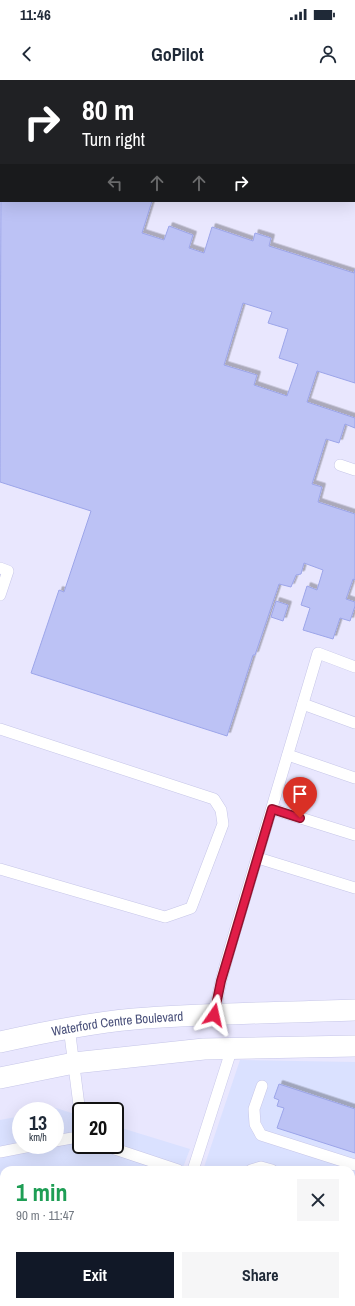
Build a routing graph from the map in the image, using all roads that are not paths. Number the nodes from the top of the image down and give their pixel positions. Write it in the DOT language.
graph roads {
  1 [pos="340,465"];
  2 [pos="355,470"];
  3 [pos="0,568"];
  4 [pos="0,595"];
  5 [pos="355,667"];
  6 [pos="303,704"];
  7 [pos="355,723"];
  8 [pos="0,729"];
  9 [pos="288,755"];
  10 [pos="355,778"];
  11 [pos="272,809"];
  12 [pos="355,835"];
  13 [pos="258,858"];
  14 [pos="0,869"];
  15 [pos="355,888"];
  16 [pos="355,1010"];
  17 [pos="214,1015"];
  18 [pos="69,1027"];
  19 [pos="0,1042"];
  20 [pos="355,1046"];
  21 [pos="232,1048"];
  22 [pos="74,1063"];
  23 [pos="0,1078"];
  24 [pos="262,1086"];
  25 [pos="79,1102"];
  26 [pos="12,1150"];
  27 [pos="0,1152"];
  28 [pos="124,1152"];
  29 [pos="355,1165"];
  30 [pos="166,1166"];
  31 [pos="194,1166"];
  1 -- 2 [label="lane"];
  3 -- 4 [label="lane"];
  5 -- 6 [label="lane"];
  6 -- 7 [label="lane"];
  6 -- 9 [label="lane"];
  8 -- 14 [label="lane"];
  9 -- 10 [label="lane"];
  9 -- 11 [label="lane"];
  11 -- 12 [label="lane"];
  11 -- 13 [label="lane"];
  13 -- 15 [label="lane"];
  13 -- 17 [label="lane"];
  16 -- 17 [label="street, Waterford Centre Boulevard"];
  17 -- 18 [label="street, Waterford Centre Boulevard"];
  18 -- 19 [label="street, Waterford Centre Boulevard"];
  18 -- 22 [label="lane"];
  20 -- 21 [label="street"];
  21 -- 22 [label="street"];
  21 -- 31 [label="lane"];
  22 -- 23 [label="street"];
  22 -- 25 [label="lane"];
  24 -- 29 [label="lane"];
  26 -- 27 [label="lane"];
  28 -- 30 [label="lane"];
}
